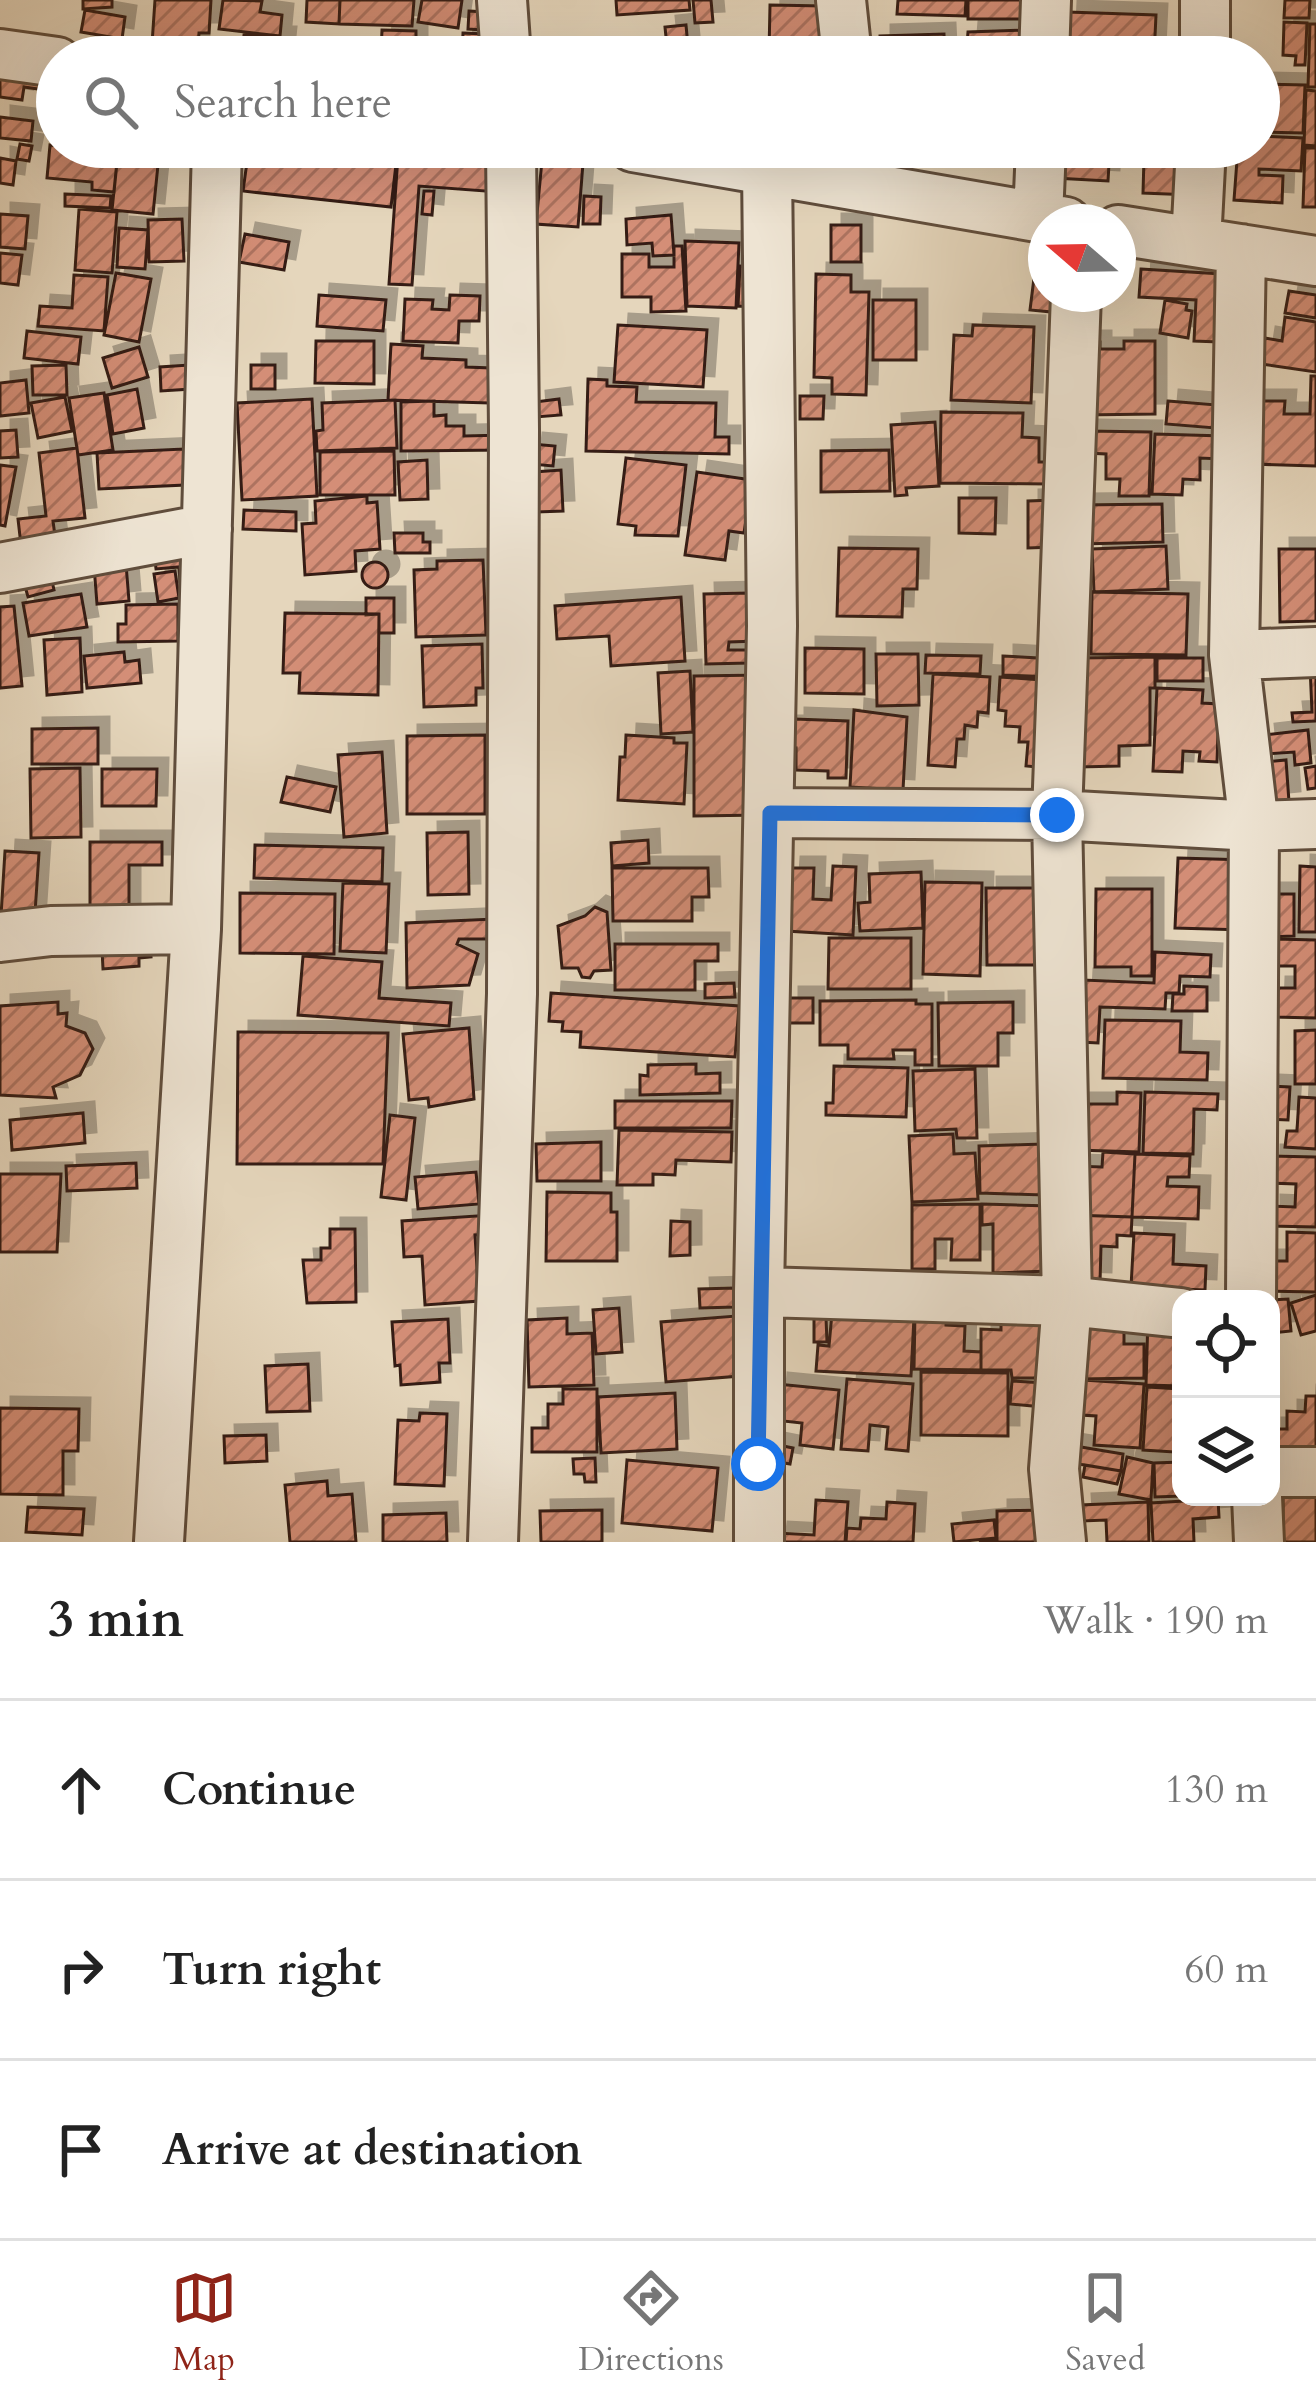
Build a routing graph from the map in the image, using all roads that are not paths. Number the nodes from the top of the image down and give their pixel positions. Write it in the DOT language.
graph roads {
  1 [pos="502,0"];
  2 [pos="841,0"];
  3 [pos="1046,0"];
  4 [pos="1205,0"];
  5 [pos="505,36"];
  6 [pos="845,36"];
  7 [pos="1045,36"];
  8 [pos="1205,36"];
  9 [pos="0,54"];
  10 [pos="36,59"];
  11 [pos="216,168"];
  12 [pos="511,168"];
  13 [pos="767,168"];
  14 [pos="865,168"];
  15 [pos="1044,168"];
  16 [pos="1205,168"];
  17 [pos="1050,204"];
  18 [pos="1028,212"];
  19 [pos="1136,233"];
  20 [pos="1218,246"];
  21 [pos="1316,261"];
  22 [pos="1075,312"];
  23 [pos="207,529"];
  24 [pos="0,568"];
  25 [pos="1316,652"];
  26 [pos="1234,655"];
  27 [pos="770,813"];
  28 [pos="1057,815"];
  29 [pos="1316,824"];
  30 [pos="1254,826"];
  31 [pos="196,929"];
  32 [pos="0,937"];
  33 [pos="1251,1290"];
  34 [pos="759,1292"];
  35 [pos="1067,1300"];
  36 [pos="1172,1312"];
  37 [pos="1280,1472"];
  38 [pos="1316,1472"];
  39 [pos="1257,1506"];
  40 [pos="159,1542"];
  41 [pos="493,1542"];
  42 [pos="759,1542"];
  43 [pos="1061,1542"];
  44 [pos="1259,1542"];
  1 -- 5 [label="street"];
  2 -- 6 [label="street"];
  3 -- 7 [label="street"];
  4 -- 8 [label="street"];
  9 -- 10 [label="street"];
  11 -- 23 [label="street"];
  12 -- 41 [label="street"];
  13 -- 27 [label="street"];
  14 -- 18 [label="street"];
  15 -- 17 [label="street"];
  16 -- 20 [label="street"];
  19 -- 20 [label="street"];
  20 -- 21 [label="street"];
  20 -- 26 [label="street"];
  22 -- 28 [label="street"];
  23 -- 24 [label="street"];
  23 -- 31 [label="street"];
  25 -- 26 [label="street"];
  26 -- 30 [label="street"];
  27 -- 28 [label="street"];
  27 -- 34 [label="street"];
  28 -- 30 [label="street"];
  28 -- 35 [label="street"];
  29 -- 30 [label="street"];
  30 -- 33 [label="street"];
  31 -- 32 [label="street"];
  31 -- 40 [label="street"];
  34 -- 35 [label="street"];
  34 -- 42 [label="street"];
  35 -- 36 [label="street"];
  35 -- 43 [label="street"];
  37 -- 38 [label="street"];
  39 -- 44 [label="street"];
}
